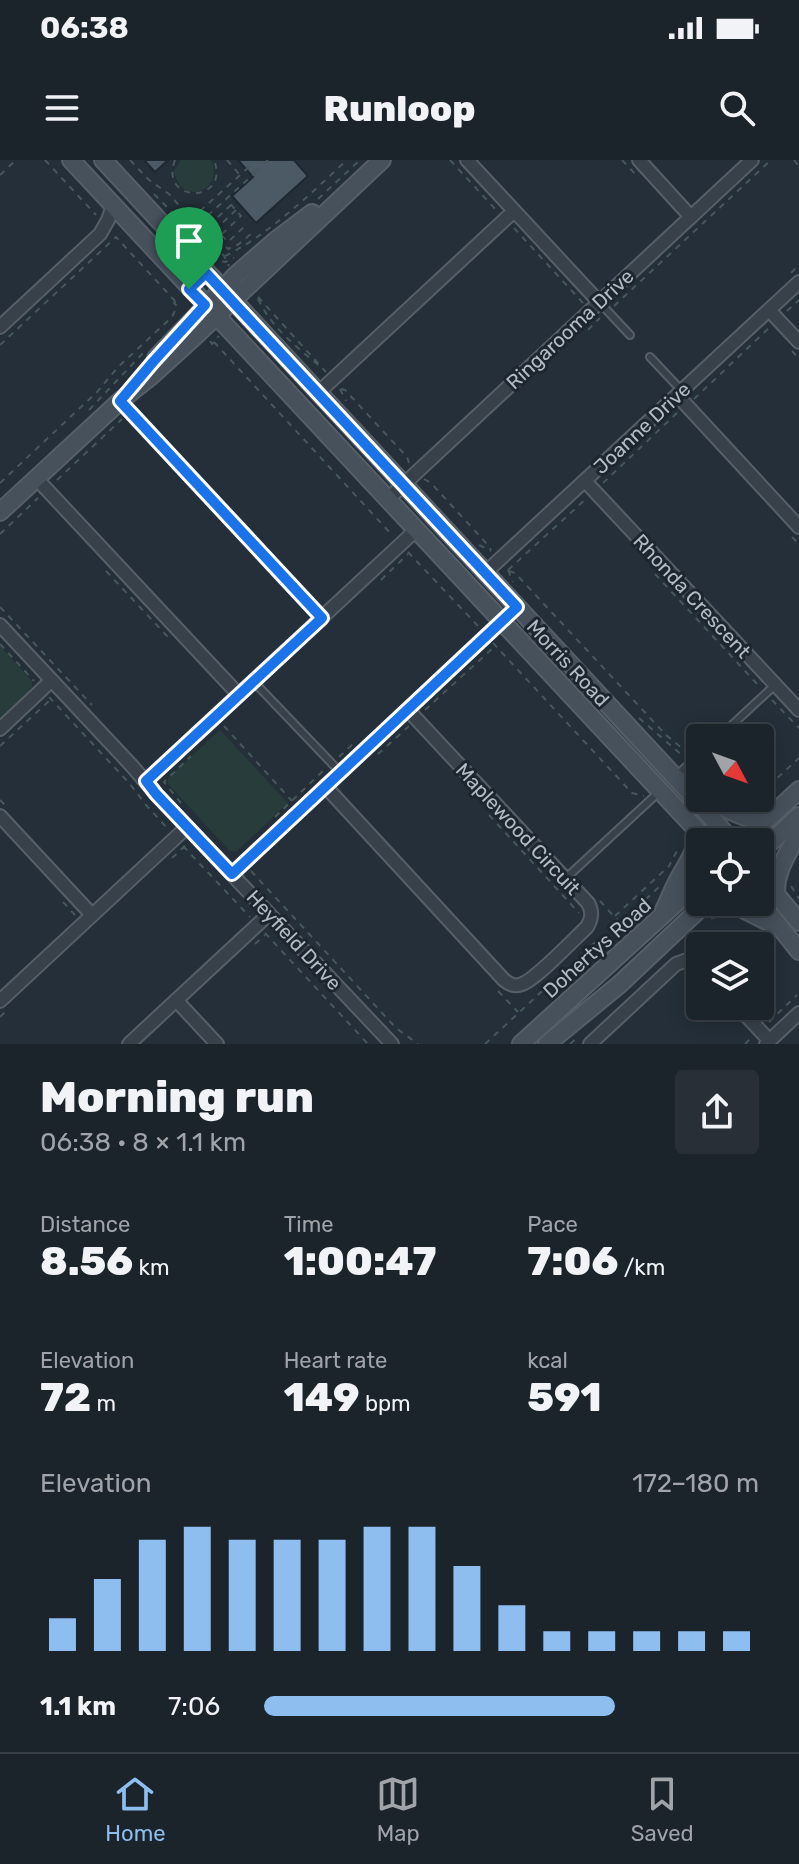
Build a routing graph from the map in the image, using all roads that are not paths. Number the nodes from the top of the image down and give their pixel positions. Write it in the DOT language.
graph roads {
  1 [pos="71,160"];
  2 [pos="103,160"];
  3 [pos="467,160"];
  4 [pos="639,160"];
  5 [pos="752,160"];
  6 [pos="379,161"];
  7 [pos="113,206"];
  8 [pos="509,215"];
  9 [pos="691,217"];
  10 [pos="133,228"];
  11 [pos="107,232"];
  12 [pos="799,282"];
  13 [pos="217,285"];
  14 [pos="604,307"];
  15 [pos="210,311"];
  16 [pos="774,315"];
  17 [pos="0,327"];
  18 [pos="630,335"];
  19 [pos="799,342"];
  20 [pos="650,357"];
  21 [pos="318,393"];
  22 [pos="682,397"];
  23 [pos="120,401"];
  24 [pos="36,478"];
  25 [pos="403,485"];
  26 [pos="590,486"];
  27 [pos="388,499"];
  28 [pos="0,512"];
  29 [pos="799,527"];
  30 [pos="416,530"];
  31 [pos="485,573"];
  32 [pos="517,607"];
  33 [pos="322,618"];
  34 [pos="502,621"];
  35 [pos="0,625"];
  36 [pos="51,681"];
  37 [pos="253,682"];
  38 [pos="771,690"];
  39 [pos="239,695"];
  40 [pos="408,710"];
  41 [pos="799,710"];
  42 [pos="733,724"];
  43 [pos="0,729"];
  44 [pos="686,767"];
  45 [pos="340,772"];
  46 [pos="675,777"];
  47 [pos="146,781"];
  48 [pos="325,786"];
  49 [pos="686,786"];
  50 [pos="799,790"];
  51 [pos="655,796"];
  52 [pos="710,812"];
  53 [pos="731,812"];
  54 [pos="0,816"];
  55 [pos="799,816"];
  56 [pos="766,820"];
  57 [pos="187,827"];
  58 [pos="692,828"];
  59 [pos="722,828"];
  60 [pos="758,828"];
  61 [pos="799,832"];
  62 [pos="774,839"];
  63 [pos="686,866"];
  64 [pos="237,870"];
  65 [pos="565,879"];
  66 [pos="774,892"];
  67 [pos="686,894"];
  68 [pos="776,895"];
  69 [pos="269,914"];
  70 [pos="92,915"];
  71 [pos="661,916"];
  72 [pos="692,916"];
  73 [pos="756,916"];
  74 [pos="770,916"];
  75 [pos="799,922"];
  76 [pos="779,928"];
  77 [pos="799,951"];
  78 [pos="686,960"];
  79 [pos="176,1000"];
  80 [pos="0,1001"];
  81 [pos="799,1013"];
  82 [pos="750,1020"];
  83 [pos="768,1042"];
  84 [pos="129,1044"];
  85 [pos="217,1044"];
  86 [pos="392,1044"];
  87 [pos="521,1044"];
  88 [pos="547,1044"];
  89 [pos="590,1044"];
  1 -- 7 [label="street, Morris Road"];
  2 -- 13 [label="street, Morris Road"];
  3 -- 8 [label="street"];
  4 -- 9 [label="street"];
  5 -- 9 [label="street, Ringarooma Drive"];
  6 -- 13 [label="street"];
  7 -- 10 [label="street, Morris Road"];
  7 -- 11 [label="street"];
  8 -- 14 [label="street"];
  8 -- 21 [label="street"];
  9 -- 14 [label="street, Ringarooma Drive"];
  10 -- 11 [label="street"];
  10 -- 15 [label="street, Morris Road"];
  11 -- 17 [label="street"];
  12 -- 16 [label="street, Joanne Drive"];
  13 -- 15 [label="street"];
  13 -- 21 [label="street, Morris Road"];
  14 -- 18 [label="lane"];
  14 -- 25 [label="street, Ringarooma Drive"];
  15 -- 23 [label="street"];
  15 -- 27 [label="street, Morris Road"];
  16 -- 19 [label="street"];
  16 -- 22 [label="street, Joanne Drive"];
  20 -- 22 [label="lane"];
  21 -- 25 [label="street, Morris Road"];
  22 -- 26 [label="street, Joanne Drive"];
  22 -- 29 [label="street"];
  23 -- 24 [label="street"];
  23 -- 33 [label="street"];
  24 -- 28 [label="street"];
  24 -- 39 [label="street"];
  25 -- 27 [label="street, Ringarooma Drive"];
  25 -- 31 [label="street, Morris Road"];
  26 -- 31 [label="street, Joanne Drive"];
  26 -- 38 [label="street, Rhonda Crescent"];
  27 -- 30 [label="street, Morris Road"];
  30 -- 33 [label="street"];
  30 -- 34 [label="street, Morris Road"];
  31 -- 32 [label="street, Morris Road"];
  32 -- 34 [label="street"];
  32 -- 46 [label="street, Morris Road"];
  33 -- 37 [label="street"];
  34 -- 40 [label="street"];
  34 -- 51 [label="street, Morris Road"];
  35 -- 36 [label="street, Heyfield Drive"];
  36 -- 43 [label="street"];
  36 -- 47 [label="street, Heyfield Drive"];
  37 -- 39 [label="street"];
  37 -- 45 [label="lane"];
  38 -- 41 [label="street, Rhonda Crescent"];
  38 -- 42 [label="lane"];
  39 -- 47 [label="street"];
  40 -- 45 [label="street"];
  40 -- 65 [label="street, Maplewood Circuit"];
  44 -- 46 [label="lane"];
  45 -- 48 [label="street"];
  46 -- 49 [label="street, Morris Road"];
  47 -- 57 [label="street, Heyfield Drive"];
  48 -- 64 [label="street"];
  48 -- 65 [label="street, Maplewood Circuit"];
  50 -- 56 [label="street"];
  51 -- 58 [label="street, Morris Road"];
  51 -- 65 [label="lane"];
  52 -- 59 [label="street, Morris Road"];
  53 -- 56 [label="street"];
  54 -- 70 [label="street"];
  55 -- 62 [label="street"];
  56 -- 60 [label="street"];
  57 -- 64 [label="street, Heyfield Drive"];
  57 -- 70 [label="street"];
  61 -- 68 [label="street"];
  63 -- 71 [label="street"];
  64 -- 69 [label="street, Heyfield Drive"];
  66 -- 68 [label="street"];
  67 -- 71 [label="street, Dohertys Road"];
  68 -- 75 [label="street"];
  69 -- 79 [label="street"];
  69 -- 86 [label="street, Heyfield Drive"];
  70 -- 80 [label="street"];
  71 -- 87 [label="street, Dohertys Road"];
  72 -- 88 [label="street, Dohertys Road"];
  73 -- 76 [label="street"];
  74 -- 76 [label="street"];
  76 -- 77 [label="street"];
  78 -- 89 [label="street"];
  79 -- 84 [label="street"];
  79 -- 85 [label="street"];
  81 -- 83 [label="street"];
  82 -- 83 [label="street"];
}
